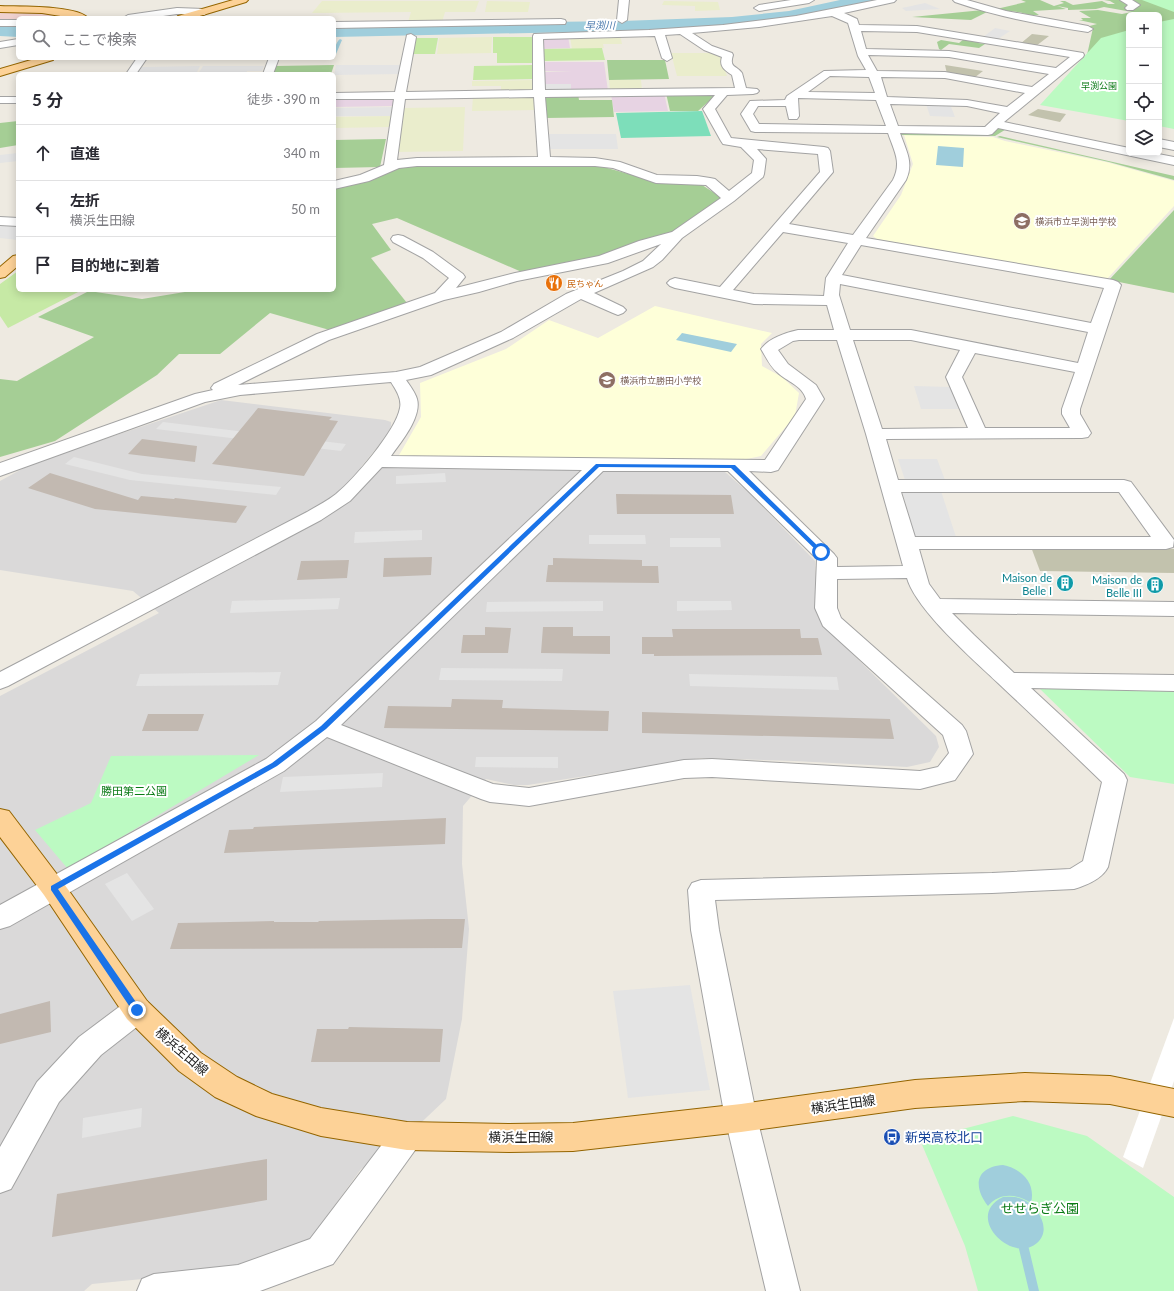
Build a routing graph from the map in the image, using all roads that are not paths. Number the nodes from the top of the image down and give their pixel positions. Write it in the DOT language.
graph roads {
  1 [pos="243,0"];
  2 [pos="624,0"];
  3 [pos="809,0"];
  4 [pos="891,0"];
  5 [pos="958,0"];
  6 [pos="752,6"];
  7 [pos="0,9"];
  8 [pos="204,12"];
  9 [pos="834,13"];
  10 [pos="78,16"];
  11 [pos="142,16"];
  12 [pos="189,16"];
  13 [pos="610,20"];
  14 [pos="571,22"];
  15 [pos="0,23"];
  16 [pos="16,23"];
  17 [pos="336,25"];
  18 [pos="966,26"];
  19 [pos="856,28"];
  20 [pos="1088,29"];
  21 [pos="680,30"];
  22 [pos="659,31"];
  23 [pos="952,34"];
  24 [pos="411,37"];
  25 [pos="0,38"];
  26 [pos="16,38"];
  27 [pos="16,42"];
  28 [pos="0,45"];
  29 [pos="862,52"];
  30 [pos="667,58"];
  31 [pos="44,60"];
  32 [pos="141,60"];
  33 [pos="273,60"];
  34 [pos="30,65"];
  35 [pos="132,72"];
  36 [pos="269,72"];
  37 [pos="1058,72"];
  38 [pos="0,73"];
  39 [pos="874,74"];
  40 [pos="753,90"];
  41 [pos="724,91"];
  42 [pos="741,91"];
  43 [pos="1034,91"];
  44 [pos="538,93"];
  45 [pos="400,95"];
  46 [pos="336,96"];
  47 [pos="882,98"];
  48 [pos="793,99"];
  49 [pos="0,100"];
  50 [pos="16,100"];
  51 [pos="1009,111"];
  52 [pos="998,124"];
  53 [pos="1066,126"];
  54 [pos="796,128"];
  55 [pos="894,130"];
  56 [pos="1052,136"];
  57 [pos="745,144"];
  58 [pos="1162,144"];
  59 [pos="1174,146"];
  60 [pos="1126,151"];
  61 [pos="1149,156"];
  62 [pos="544,160"];
  63 [pos="1174,161"];
  64 [pos="390,167"];
  65 [pos="336,185"];
  66 [pos="729,198"];
  67 [pos="0,221"];
  68 [pos="16,222"];
  69 [pos="781,227"];
  70 [pos="677,235"];
  71 [pos="398,239"];
  72 [pos="856,240"];
  73 [pos="16,261"];
  74 [pos="0,274"];
  75 [pos="628,274"];
  76 [pos="646,278"];
  77 [pos="833,278"];
  78 [pos="675,283"];
  79 [pos="581,293"];
  80 [pos="723,293"];
  81 [pos="440,296"];
  82 [pos="833,301"];
  83 [pos="618,310"];
  84 [pos="1096,329"];
  85 [pos="844,336"];
  86 [pos="970,347"];
  87 [pos="1084,369"];
  88 [pos="396,377"];
  89 [pos="206,397"];
  90 [pos="875,434"];
  91 [pos="979,434"];
  92 [pos="22,461"];
  93 [pos="376,461"];
  94 [pos="0,462"];
  95 [pos="598,465"];
  96 [pos="733,466"];
  97 [pos="0,470"];
  98 [pos="891,486"];
  99 [pos="907,543"];
  100 [pos="916,572"];
  101 [pos="827,573"];
  102 [pos="934,606"];
  103 [pos="1174,609"];
  104 [pos="1009,680"];
  105 [pos="0,681"];
  106 [pos="1174,683"];
  107 [pos="324,727"];
  108 [pos="0,818"];
  109 [pos="53,888"];
  110 [pos="0,918"];
  111 [pos="137,1010"];
  112 [pos="1174,1103"];
  113 [pos="741,1118"];
  114 [pos="408,1136"];
  115 [pos="0,1178"];
  116 [pos="154,1291"];
  117 [pos="783,1291"];
  1 -- 8 [label="main road"];
  2 -- 13 [label="street"];
  3 -- 6 [label="street"];
  4 -- 9 [label="street"];
  5 -- 20 [label="street"];
  7 -- 10 [label="main road"];
  8 -- 11 [label="street"];
  8 -- 12 [label="main road"];
  9 -- 19 [label="street"];
  9 -- 21 [label="street"];
  14 -- 17 [label="street"];
  15 -- 16 [label="street"];
  18 -- 23 [label="street"];
  19 -- 23 [label="street"];
  19 -- 29 [label="street"];
  21 -- 22 [label="street"];
  21 -- 42 [label="street"];
  22 -- 30 [label="street"];
  22 -- 44 [label="street"];
  23 -- 37 [label="street"];
  24 -- 45 [label="street"];
  25 -- 26 [label="street"];
  27 -- 28 [label="street"];
  29 -- 37 [label="street"];
  29 -- 39 [label="street"];
  31 -- 34 [label="main road"];
  32 -- 35 [label="street"];
  33 -- 36 [label="street"];
  34 -- 38 [label="main road"];
  37 -- 43 [label="street"];
  39 -- 43 [label="street"];
  39 -- 47 [label="street"];
  39 -- 48 [label="street"];
  40 -- 42 [label="street"];
  41 -- 42 [label="street"];
  41 -- 44 [label="street"];
  41 -- 57 [label="street"];
  43 -- 51 [label="street"];
  44 -- 45 [label="street"];
  44 -- 62 [label="street"];
  45 -- 46 [label="street"];
  45 -- 64 [label="street"];
  47 -- 48 [label="street"];
  47 -- 51 [label="street"];
  47 -- 55 [label="street"];
  48 -- 54 [label="street"];
  48 -- 54 [label="street"];
  49 -- 50 [label="street"];
  51 -- 52 [label="street"];
  52 -- 55 [label="street"];
  52 -- 56 [label="street"];
  53 -- 56 [label="street"];
  54 -- 55 [label="street"];
  55 -- 72 [label="street"];
  56 -- 60 [label="street"];
  57 -- 66 [label="street"];
  57 -- 69 [label="street"];
  58 -- 59 [label="street"];
  61 -- 63 [label="street"];
  62 -- 64 [label="street"];
  62 -- 66 [label="street"];
  64 -- 65 [label="street"];
  66 -- 70 [label="street"];
  67 -- 68 [label="street"];
  69 -- 72 [label="street"];
  69 -- 80 [label="street"];
  70 -- 75 [label="street"];
  70 -- 81 [label="street"];
  71 -- 81 [label="street"];
  72 -- 77 [label="street"];
  72 -- 84 [label="street"];
  73 -- 74 [label="main road"];
  75 -- 76 [label="street"];
  75 -- 79 [label="street"];
  77 -- 82 [label="street"];
  77 -- 84 [label="street"];
  78 -- 80 [label="street"];
  79 -- 83 [label="street"];
  79 -- 88 [label="street"];
  80 -- 82 [label="street"];
  81 -- 89 [label="street"];
  82 -- 85 [label="street"];
  84 -- 87 [label="street"];
  85 -- 86 [label="street"];
  85 -- 90 [label="street"];
  85 -- 96 [label="street"];
  86 -- 87 [label="street"];
  86 -- 91 [label="street"];
  87 -- 91 [label="street"];
  88 -- 89 [label="street"];
  88 -- 93 [label="street"];
  89 -- 92 [label="street"];
  90 -- 91 [label="street"];
  90 -- 98 [label="street"];
  92 -- 94 [label="street"];
  92 -- 97 [label="street"];
  93 -- 95 [label="street"];
  93 -- 105 [label="street"];
  95 -- 96 [label="street"];
  95 -- 107 [label="street"];
  96 -- 101 [label="street"];
  98 -- 99 [label="street"];
  98 -- 99 [label="street"];
  99 -- 100 [label="street"];
  100 -- 101 [label="street"];
  100 -- 102 [label="street"];
  101 -- 107 [label="street"];
  102 -- 103 [label="street"];
  102 -- 104 [label="street"];
  104 -- 106 [label="street"];
  104 -- 113 [label="street"];
  107 -- 109 [label="street"];
  108 -- 109 [label="main road, 横浜生田線"];
  109 -- 110 [label="street"];
  109 -- 111 [label="main road, 横浜生田線"];
  111 -- 114 [label="main road, 横浜生田線"];
  111 -- 115 [label="street"];
  112 -- 113 [label="main road, 横浜生田線"];
  113 -- 114 [label="main road, 横浜生田線"];
  113 -- 117 [label="street"];
  114 -- 116 [label="street"];
}
